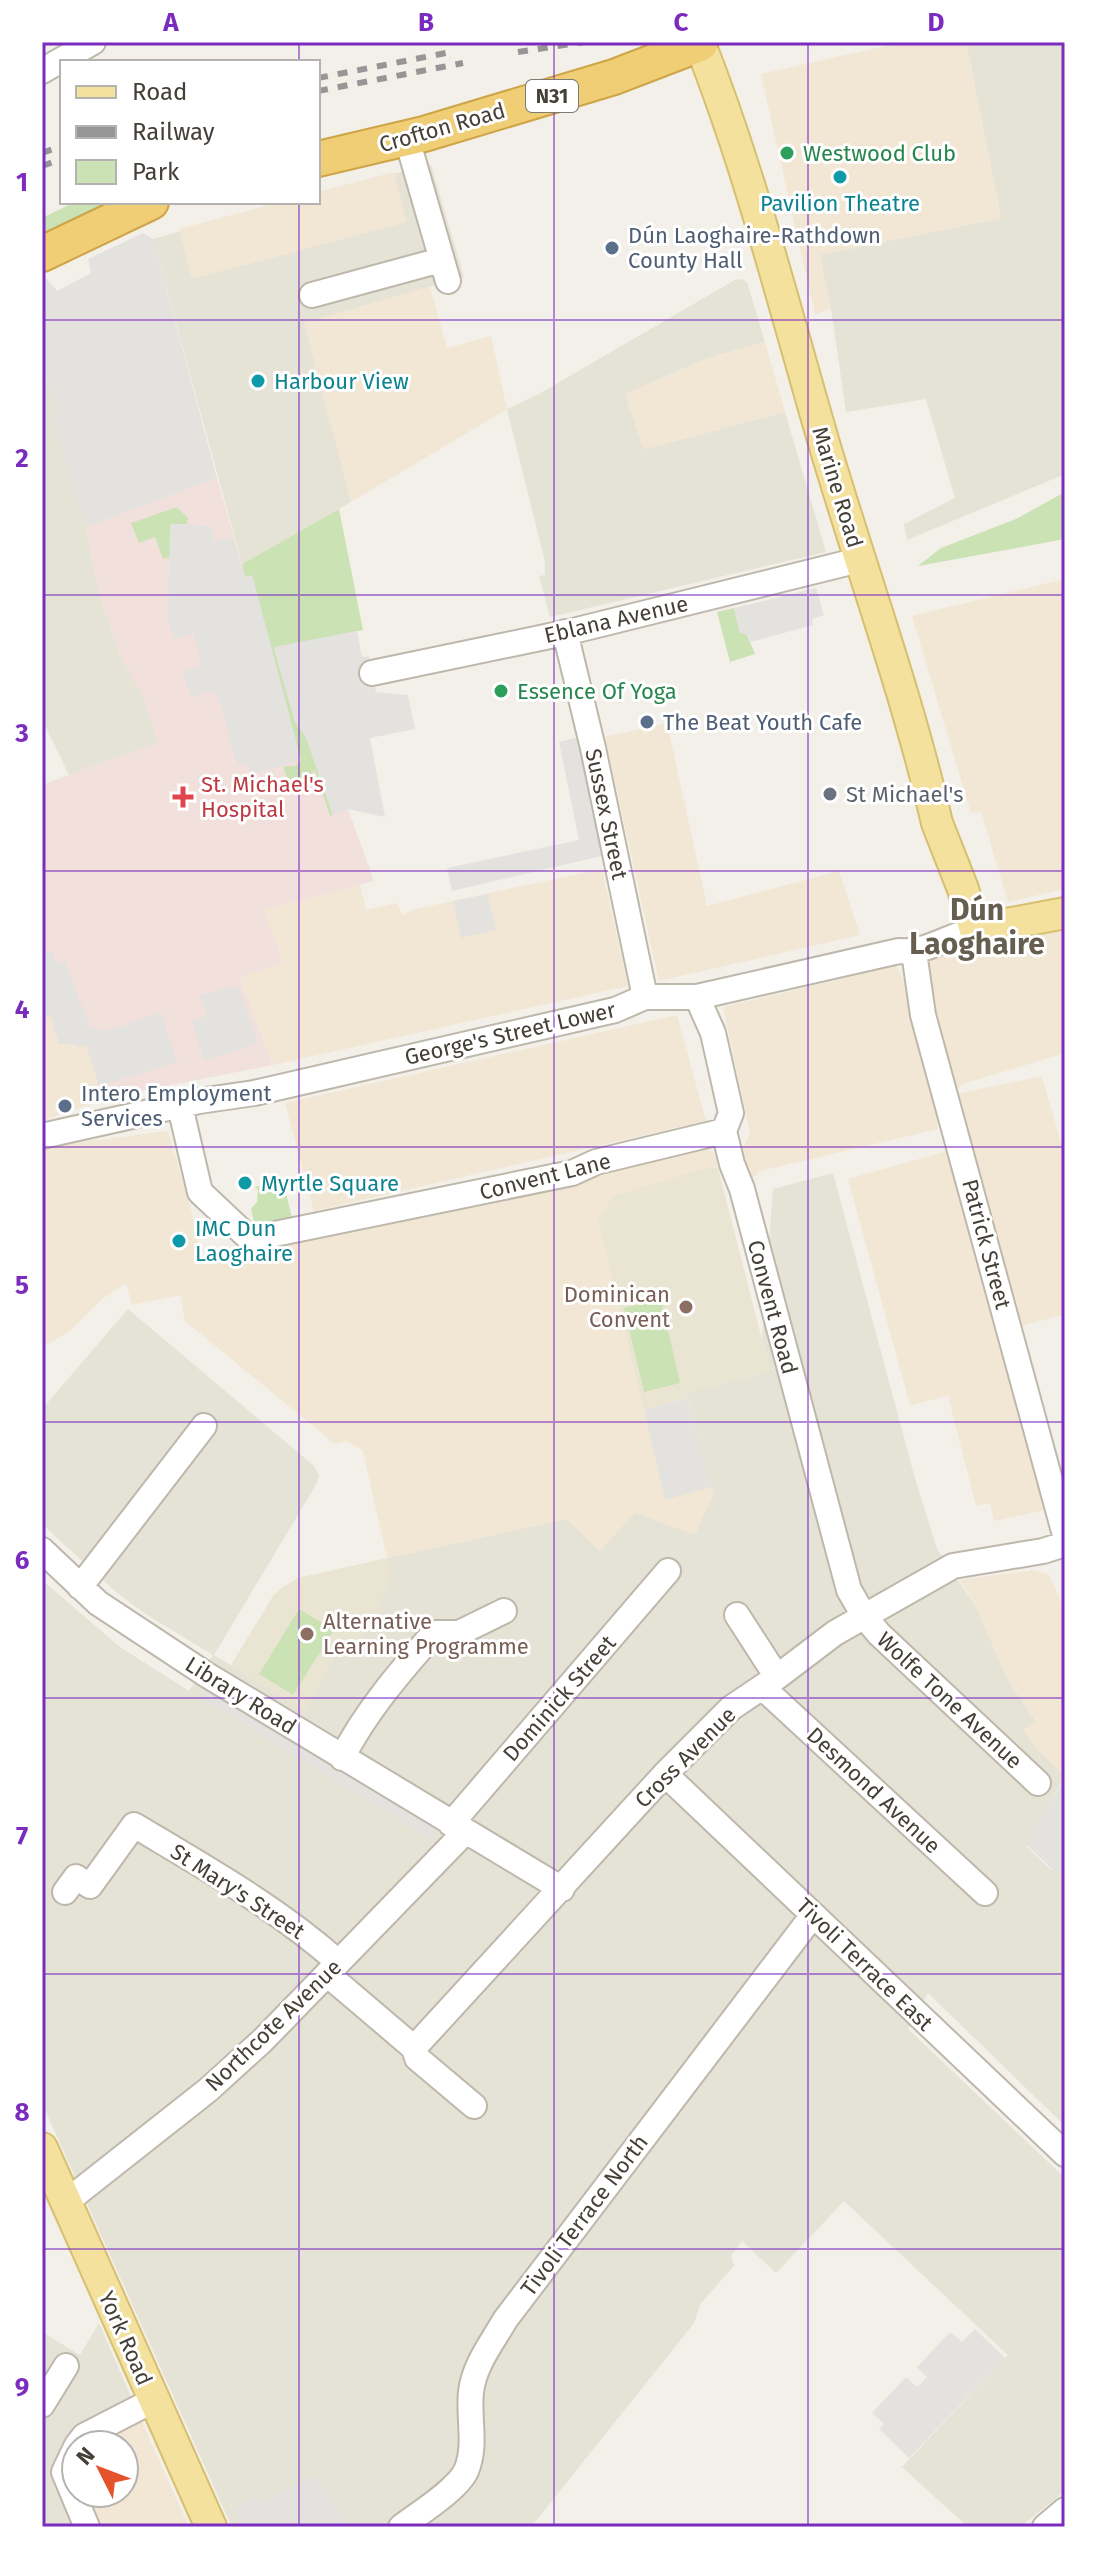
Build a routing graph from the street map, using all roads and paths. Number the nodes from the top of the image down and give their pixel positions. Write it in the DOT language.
graph roads {
  1 [pos="93,42"];
  2 [pos="700,43"];
  3 [pos="61,60"];
  4 [pos="60,61"];
  5 [pos="42,71"];
  6 [pos="407,139"];
  7 [pos="320,159"];
  8 [pos="147,204"];
  9 [pos="42,254"];
  10 [pos="312,295"];
  11 [pos="859,560"];
  12 [pos="565,632"];
  13 [pos="372,673"];
  14 [pos="1065,913"];
  15 [pos="975,930"];
  16 [pos="914,952"];
  17 [pos="645,997"];
  18 [pos="697,997"];
  19 [pos="190,1104"];
  20 [pos="724,1131"];
  21 [pos="42,1136"];
  22 [pos="204,1426"];
  23 [pos="1065,1535"];
  24 [pos="1065,1544"];
  25 [pos="42,1550"];
  26 [pos="668,1571"];
  27 [pos="80,1587"];
  28 [pos="504,1611"];
  29 [pos="737,1615"];
  30 [pos="864,1616"];
  31 [pos="770,1682"];
  32 [pos="342,1758"];
  33 [pos="665,1774"];
  34 [pos="1038,1783"];
  35 [pos="458,1828"];
  36 [pos="562,1889"];
  37 [pos="65,1892"];
  38 [pos="985,1893"];
  39 [pos="813,1915"];
  40 [pos="332,1968"];
  41 [pos="414,2048"];
  42 [pos="474,2106"];
  43 [pos="42,2148"];
  44 [pos="1065,2154"];
  45 [pos="66,2202"];
  46 [pos="66,2366"];
  47 [pos="154,2400"];
  48 [pos="42,2405"];
  49 [pos="98,2429"];
  50 [pos="1065,2510"];
  51 [pos="211,2527"];
  52 [pos="401,2527"];
  53 [pos="1045,2527"];
  1 -- 3 [label="street"];
  2 -- 6 [label="highway, Crofton Road / N31"];
  2 -- 11 [label="main road, Marine Road"];
  4 -- 5 [label="street"];
  6 -- 7 [label="highway, Crofton Road / N31"];
  6 -- 10 [label="street"];
  8 -- 9 [label="highway"];
  11 -- 12 [label="street, Eblana Avenue"];
  11 -- 15 [label="main road, Marine Road"];
  12 -- 13 [label="street, Eblana Avenue"];
  12 -- 17 [label="street, Sussex Street"];
  14 -- 15 [label="main road"];
  15 -- 16 [label="street, George's Street Lower"];
  16 -- 18 [label="street, George's Street Lower"];
  16 -- 23 [label="street, Patrick Street"];
  17 -- 18 [label="street, George's Street Lower"];
  17 -- 19 [label="street, George's Street Lower"];
  18 -- 20 [label="street, Convent Road"];
  19 -- 20 [label="street, Convent Lane"];
  19 -- 21 [label="street, George's Street Lower"];
  20 -- 30 [label="street, Convent Road"];
  22 -- 27 [label="street"];
  24 -- 30 [label="street, Cross Avenue"];
  25 -- 27 [label="street, Library Road"];
  26 -- 35 [label="street, Dominick Street"];
  27 -- 32 [label="street, Library Road"];
  28 -- 32 [label="street"];
  29 -- 31 [label="street, Desmond Avenue"];
  30 -- 31 [label="street, Cross Avenue"];
  30 -- 34 [label="street, Wolfe Tone Avenue"];
  31 -- 33 [label="street, Cross Avenue"];
  31 -- 38 [label="street, Desmond Avenue"];
  32 -- 35 [label="street, Library Road"];
  33 -- 36 [label="street, Cross Avenue"];
  33 -- 39 [label="street, Tivoli Terrace East"];
  35 -- 36 [label="street, Library Road"];
  35 -- 40 [label="street, Northcote Avenue"];
  36 -- 41 [label="street, Cross Avenue"];
  37 -- 40 [label="street, St Mary's Street"];
  39 -- 44 [label="street, Tivoli Terrace East"];
  39 -- 52 [label="street, Tivoli Terrace North"];
  40 -- 41 [label="street, St Mary's Street"];
  40 -- 45 [label="street, Northcote Avenue"];
  41 -- 42 [label="street, St Mary's Street"];
  43 -- 45 [label="main road, York Road"];
  45 -- 47 [label="main road, York Road"];
  46 -- 48 [label="street"];
  47 -- 49 [label="street"];
  47 -- 51 [label="main road, York Road"];
  50 -- 53 [label="street"];
}
